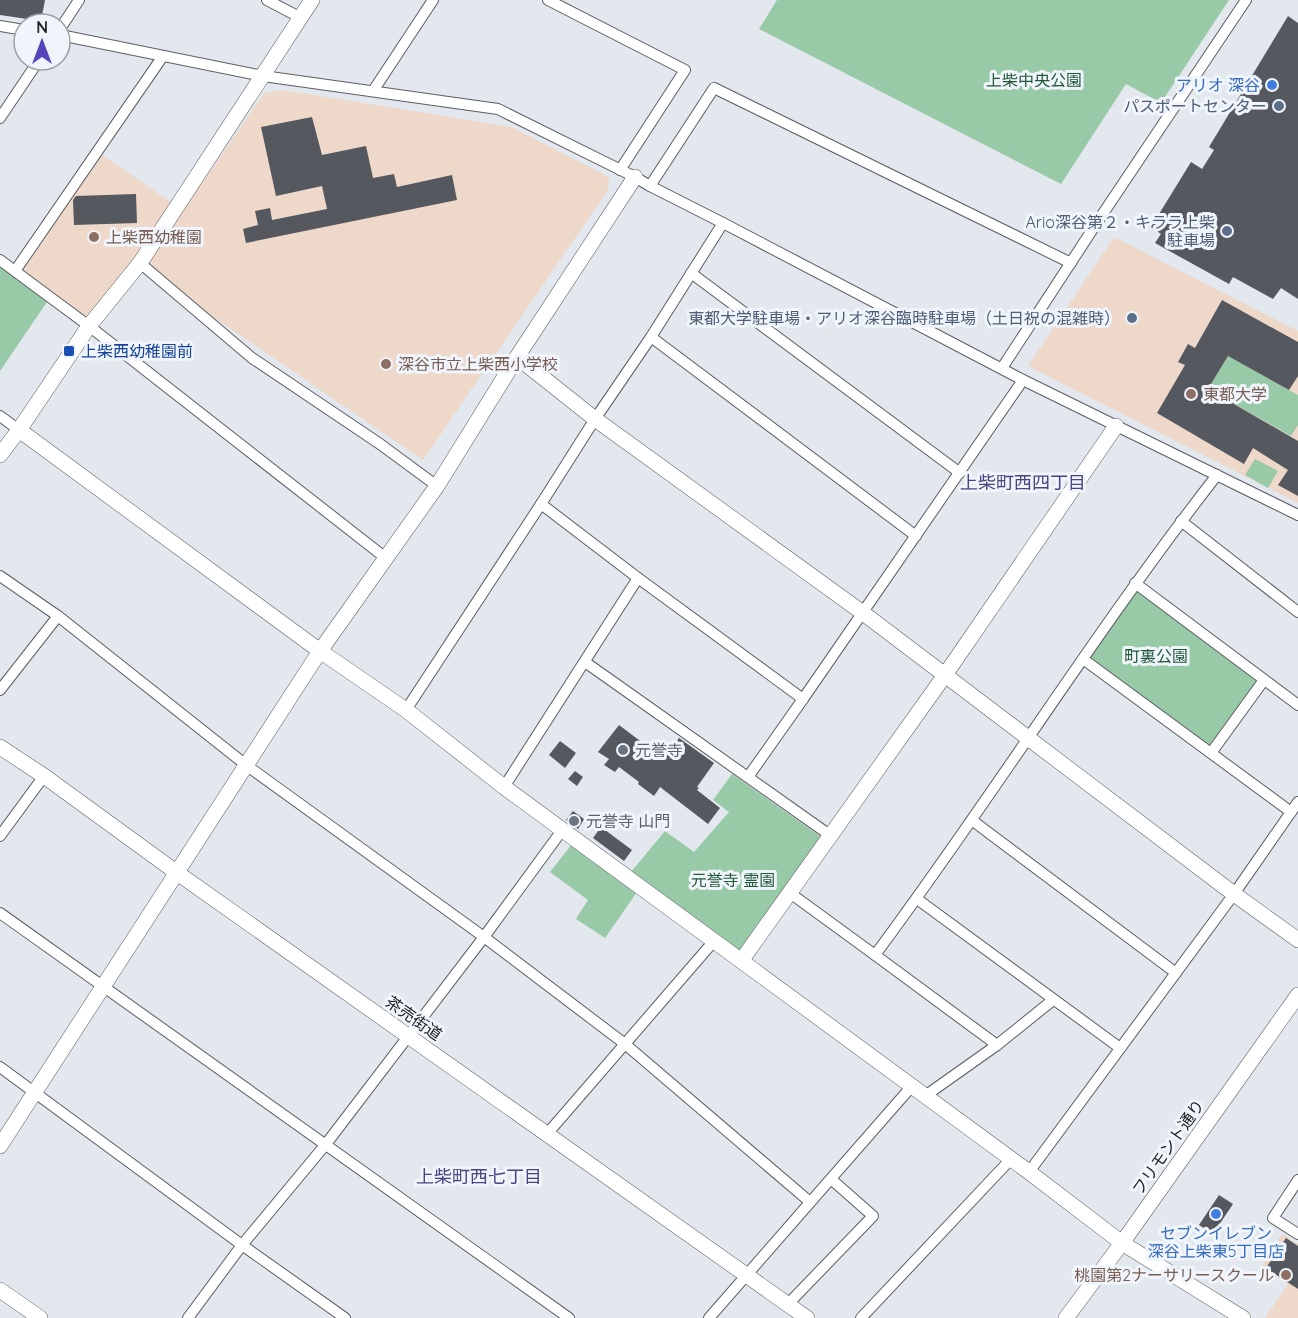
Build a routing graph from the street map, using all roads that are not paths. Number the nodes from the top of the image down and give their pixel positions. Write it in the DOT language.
graph roads {
  1 [pos="267,0"];
  2 [pos="312,0"];
  3 [pos="433,0"];
  4 [pos="548,0"];
  5 [pos="1245,0"];
  6 [pos="301,18"];
  7 [pos="72,37"];
  8 [pos="163,56"];
  9 [pos="31,72"];
  10 [pos="263,76"];
  11 [pos="373,91"];
  12 [pos="0,118"];
  13 [pos="620,170"];
  14 [pos="635,177"];
  15 [pos="650,186"];
  16 [pos="723,223"];
  17 [pos="0,260"];
  18 [pos="140,263"];
  19 [pos="1071,263"];
  20 [pos="15,271"];
  21 [pos="691,273"];
  22 [pos="88,326"];
  23 [pos="651,337"];
  24 [pos="516,357"];
  25 [pos="1002,368"];
  26 [pos="1023,380"];
  27 [pos="0,416"];
  28 [pos="595,419"];
  29 [pos="1116,426"];
  30 [pos="19,430"];
  31 [pos="0,455"];
  32 [pos="960,473"];
  33 [pos="1217,475"];
  34 [pos="437,486"];
  35 [pos="542,504"];
  36 [pos="1298,515"];
  37 [pos="1181,521"];
  38 [pos="916,536"];
  39 [pos="387,559"];
  40 [pos="0,576"];
  41 [pos="638,578"];
  42 [pos="1135,583"];
  43 [pos="1298,612"];
  44 [pos="863,613"];
  45 [pos="58,616"];
  46 [pos="320,651"];
  47 [pos="1083,659"];
  48 [pos="585,662"];
  49 [pos="945,675"];
  50 [pos="1264,680"];
  51 [pos="0,690"];
  52 [pos="803,699"];
  53 [pos="1298,705"];
  54 [pos="406,710"];
  55 [pos="1029,739"];
  56 [pos="0,747"];
  57 [pos="1211,753"];
  58 [pos="246,765"];
  59 [pos="44,776"];
  60 [pos="748,777"];
  61 [pos="504,787"];
  62 [pos="1295,807"];
  63 [pos="973,821"];
  64 [pos="563,829"];
  65 [pos="0,836"];
  66 [pos="831,836"];
  67 [pos="176,872"];
  68 [pos="790,893"];
  69 [pos="1234,894"];
  70 [pos="917,899"];
  71 [pos="0,913"];
  72 [pos="484,937"];
  73 [pos="1298,940"];
  74 [pos="714,941"];
  75 [pos="875,955"];
  76 [pos="741,961"];
  77 [pos="1176,973"];
  78 [pos="104,987"];
  79 [pos="1298,995"];
  80 [pos="1053,1000"];
  81 [pos="408,1036"];
  82 [pos="625,1044"];
  83 [pos="997,1045"];
  84 [pos="1120,1048"];
  85 [pos="0,1067"];
  86 [pos="912,1086"];
  87 [pos="34,1092"];
  88 [pos="925,1096"];
  89 [pos="547,1134"];
  90 [pos="326,1144"];
  91 [pos="0,1146"];
  92 [pos="1011,1159"];
  93 [pos="1029,1172"];
  94 [pos="831,1179"];
  95 [pos="1298,1180"];
  96 [pos="810,1202"];
  97 [pos="1298,1234"];
  98 [pos="1122,1243"];
  99 [pos="242,1245"];
  100 [pos="746,1274"];
  101 [pos="0,1290"];
  102 [pos="788,1304"];
  103 [pos="1239,1317"];
  104 [pos="40,1318"];
  105 [pos="188,1318"];
  106 [pos="345,1318"];
  107 [pos="569,1318"];
  108 [pos="709,1318"];
  109 [pos="807,1318"];
  110 [pos="861,1318"];
  111 [pos="1066,1318"];
  1 -- 6 [label="street"];
  2 -- 6 [label="street"];
  3 -- 11 [label="street"];
  4 -- 13 [label="street"];
  5 -- 19 [label="street"];
  6 -- 10 [label="street"];
  7 -- 8 [label="street"];
  8 -- 10 [label="street"];
  8 -- 20 [label="street"];
  9 -- 12 [label="street"];
  10 -- 11 [label="street"];
  10 -- 18 [label="street"];
  11 -- 13 [label="street"];
  13 -- 14 [label="street"];
  14 -- 15 [label="street"];
  14 -- 24 [label="street"];
  15 -- 16 [label="street"];
  15 -- 19 [label="street"];
  16 -- 21 [label="street"];
  16 -- 25 [label="street"];
  17 -- 20 [label="street"];
  18 -- 22 [label="street"];
  18 -- 34 [label="street"];
  19 -- 25 [label="street"];
  20 -- 22 [label="street"];
  21 -- 23 [label="street"];
  21 -- 32 [label="street"];
  22 -- 30 [label="street"];
  22 -- 39 [label="street"];
  23 -- 28 [label="street"];
  23 -- 38 [label="street"];
  24 -- 28 [label="street"];
  24 -- 34 [label="street"];
  25 -- 26 [label="street"];
  26 -- 29 [label="street"];
  26 -- 32 [label="street"];
  27 -- 30 [label="street"];
  28 -- 35 [label="street"];
  28 -- 44 [label="street"];
  29 -- 33 [label="street"];
  29 -- 49 [label="street"];
  30 -- 31 [label="street"];
  30 -- 46 [label="street"];
  32 -- 38 [label="street"];
  33 -- 36 [label="street"];
  33 -- 37 [label="street"];
  34 -- 39 [label="street"];
  35 -- 41 [label="street"];
  35 -- 54 [label="street"];
  37 -- 42 [label="street"];
  37 -- 43 [label="street"];
  38 -- 44 [label="street"];
  39 -- 46 [label="street"];
  40 -- 45 [label="street"];
  41 -- 48 [label="street"];
  41 -- 52 [label="street"];
  42 -- 47 [label="street"];
  42 -- 50 [label="street"];
  44 -- 49 [label="street"];
  44 -- 52 [label="street"];
  45 -- 51 [label="street"];
  45 -- 58 [label="street"];
  46 -- 54 [label="street"];
  46 -- 58 [label="street"];
  47 -- 55 [label="street"];
  47 -- 57 [label="street"];
  48 -- 60 [label="street"];
  48 -- 61 [label="street"];
  49 -- 55 [label="street"];
  49 -- 66 [label="street"];
  50 -- 53 [label="street"];
  50 -- 57 [label="street"];
  52 -- 60 [label="street"];
  54 -- 61 [label="street"];
  55 -- 63 [label="street"];
  55 -- 69 [label="street"];
  56 -- 59 [label="street, 茶売街道"];
  57 -- 62 [label="street"];
  58 -- 67 [label="street"];
  58 -- 72 [label="street"];
  59 -- 65 [label="street"];
  59 -- 67 [label="street, 茶売街道"];
  60 -- 66 [label="street"];
  61 -- 64 [label="street"];
  62 -- 69 [label="street"];
  63 -- 70 [label="street"];
  63 -- 77 [label="street"];
  64 -- 72 [label="street"];
  64 -- 74 [label="street"];
  66 -- 68 [label="street"];
  67 -- 78 [label="street"];
  67 -- 81 [label="street, 茶売街道"];
  68 -- 75 [label="street"];
  68 -- 76 [label="street"];
  69 -- 73 [label="street"];
  69 -- 77 [label="street"];
  70 -- 75 [label="street"];
  70 -- 80 [label="street"];
  71 -- 78 [label="street"];
  72 -- 81 [label="street"];
  72 -- 82 [label="street"];
  74 -- 76 [label="street"];
  74 -- 82 [label="street"];
  75 -- 83 [label="street"];
  76 -- 86 [label="street"];
  77 -- 84 [label="street"];
  78 -- 87 [label="street"];
  78 -- 90 [label="street"];
  79 -- 98 [label="street, フリモント通り"];
  80 -- 83 [label="street"];
  80 -- 84 [label="street"];
  81 -- 89 [label="street, 茶売街道"];
  81 -- 90 [label="street"];
  82 -- 89 [label="street"];
  82 -- 96 [label="street"];
  83 -- 88 [label="street"];
  84 -- 93 [label="street"];
  85 -- 87 [label="street"];
  86 -- 88 [label="street"];
  86 -- 94 [label="street"];
  87 -- 91 [label="street"];
  87 -- 99 [label="street"];
  88 -- 92 [label="street"];
  89 -- 100 [label="street, 茶売街道"];
  90 -- 99 [label="street"];
  90 -- 107 [label="street"];
  92 -- 93 [label="street"];
  92 -- 110 [label="street"];
  93 -- 98 [label="street"];
  94 -- 96 [label="street"];
  94 -- 102 [label="street"];
  95 -- 97 [label="street"];
  96 -- 100 [label="street"];
  98 -- 103 [label="street"];
  98 -- 111 [label="street, フリモント通り"];
  99 -- 105 [label="street"];
  99 -- 106 [label="street"];
  100 -- 102 [label="street, 茶売街道"];
  100 -- 108 [label="street"];
  101 -- 104 [label="street"];
  102 -- 109 [label="street, 茶売街道"];
}
